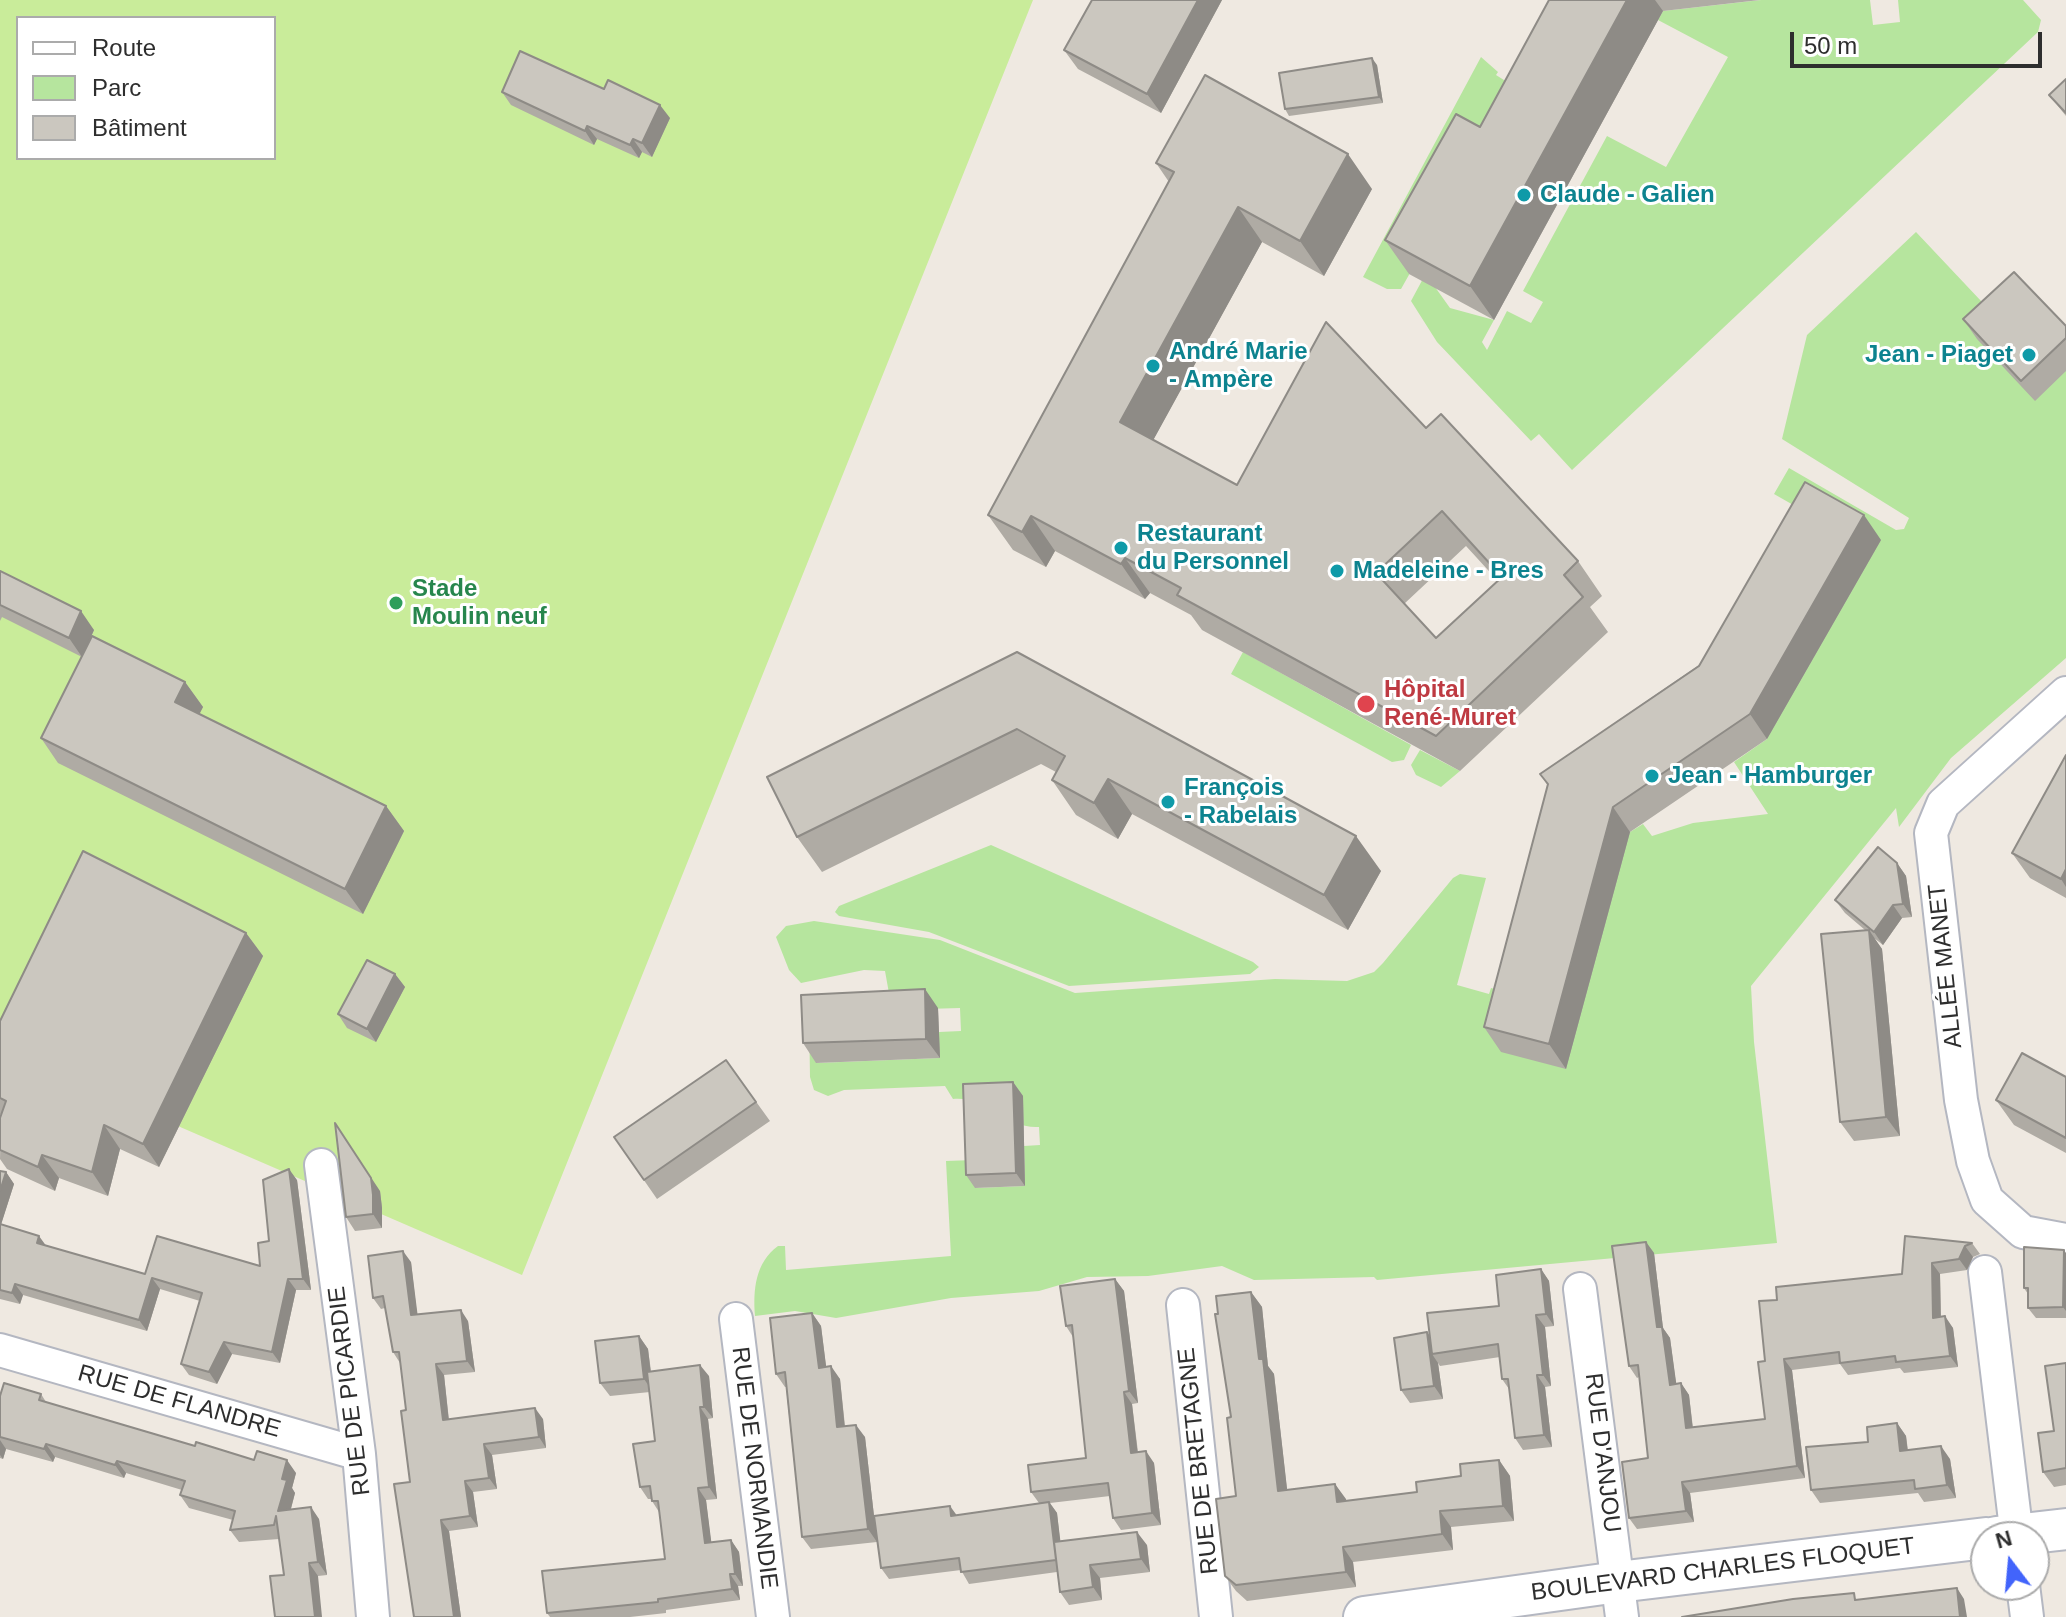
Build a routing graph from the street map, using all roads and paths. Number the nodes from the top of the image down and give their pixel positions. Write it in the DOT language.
graph roads {
  1 [pos="2066,693"];
  2 [pos="321,1165"];
  3 [pos="2066,1240"];
  4 [pos="1985,1272"];
  5 [pos="1580,1289"];
  6 [pos="1183,1305"];
  7 [pos="736,1319"];
  8 [pos="0,1350"];
  9 [pos="359,1454"];
  10 [pos="2003,1521"];
  11 [pos="1970,1542"];
  12 [pos="1620,1599"];
  13 [pos="373,1617"];
  14 [pos="773,1617"];
  15 [pos="1216,1617"];
  16 [pos="1364,1617"];
  1 -- 3 [label="street, ALLÉE MANET"];
  2 -- 9 [label="street, RUE DE PICARDIE"];
  4 -- 10 [label="street"];
  5 -- 12 [label="street, RUE D'ANJOU"];
  6 -- 15 [label="street, RUE DE BRETAGNE"];
  7 -- 14 [label="street, RUE DE NORMANDIE"];
  8 -- 9 [label="street, RUE DE FLANDRE"];
  9 -- 13 [label="street, RUE DE PICARDIE"];
  11 -- 12 [label="street, BOULEVARD CHARLES FLOQUET"];
  12 -- 16 [label="street, BOULEVARD CHARLES FLOQUET"];
}
